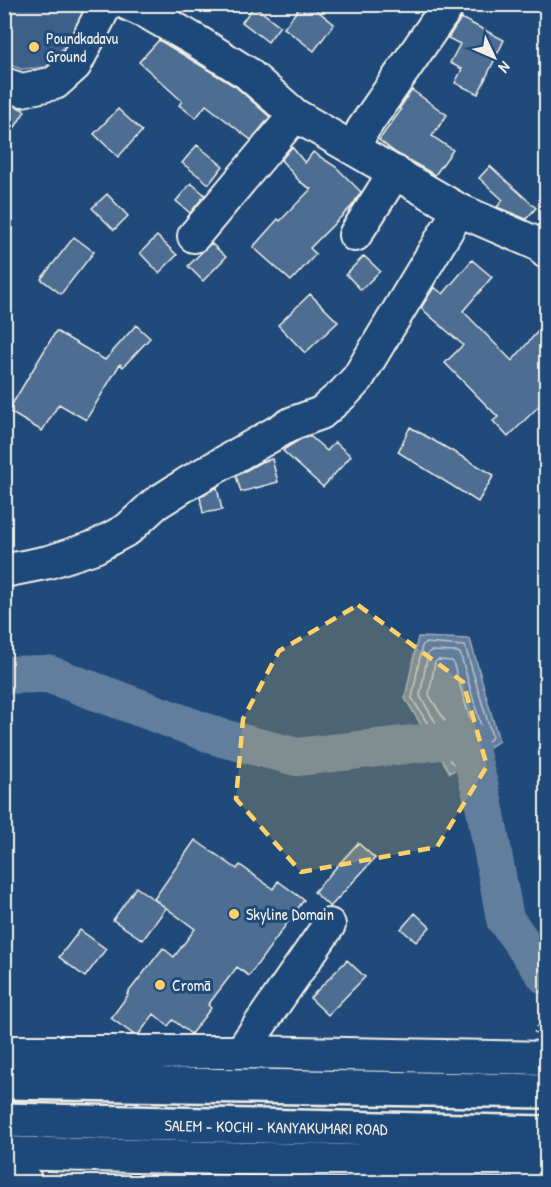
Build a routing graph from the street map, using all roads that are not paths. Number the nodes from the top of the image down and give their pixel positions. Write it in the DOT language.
graph roads {
  1 [pos="106,4"];
  2 [pos="128,4"];
  3 [pos="449,4"];
  4 [pos="4,84"];
  5 [pos="295,115"];
  6 [pos="354,149"];
  7 [pos="395,172"];
  8 [pos="459,210"];
  9 [pos="355,235"];
  10 [pos="194,236"];
  11 [pos="546,252"];
  12 [pos="4,571"];
  13 [pos="328,925"];
  14 [pos="538,1049"];
  15 [pos="4,1052"];
  16 [pos="241,1052"];
  17 [pos="4,1082"];
  18 [pos="546,1091"];
  19 [pos="4,1120"];
  20 [pos="546,1133"];
  21 [pos="4,1153"];
  22 [pos="546,1164"];
  23 [pos="4,1167"];
  24 [pos="467,1171"];
  25 [pos="354,1172"];
  26 [pos="26,1182"];
  1 -- 4 [label="street"];
  2 -- 5 [label="street"];
  3 -- 6 [label="street"];
  5 -- 6 [label="street"];
  5 -- 10 [label="street"];
  6 -- 7 [label="street"];
  7 -- 8 [label="street"];
  7 -- 9 [label="street"];
  8 -- 11 [label="street"];
  8 -- 12 [label="street"];
  13 -- 16 [label="street"];
  14 -- 16 [label="street"];
  15 -- 16 [label="street"];
  17 -- 18 [label="highway"];
  19 -- 20 [label="highway, SALEM - KOCHI - KANYAKUMARI ROAD"];
  21 -- 25 [label="street"];
  22 -- 24 [label="street"];
  23 -- 26 [label="street"];
  24 -- 25 [label="street"];
}
